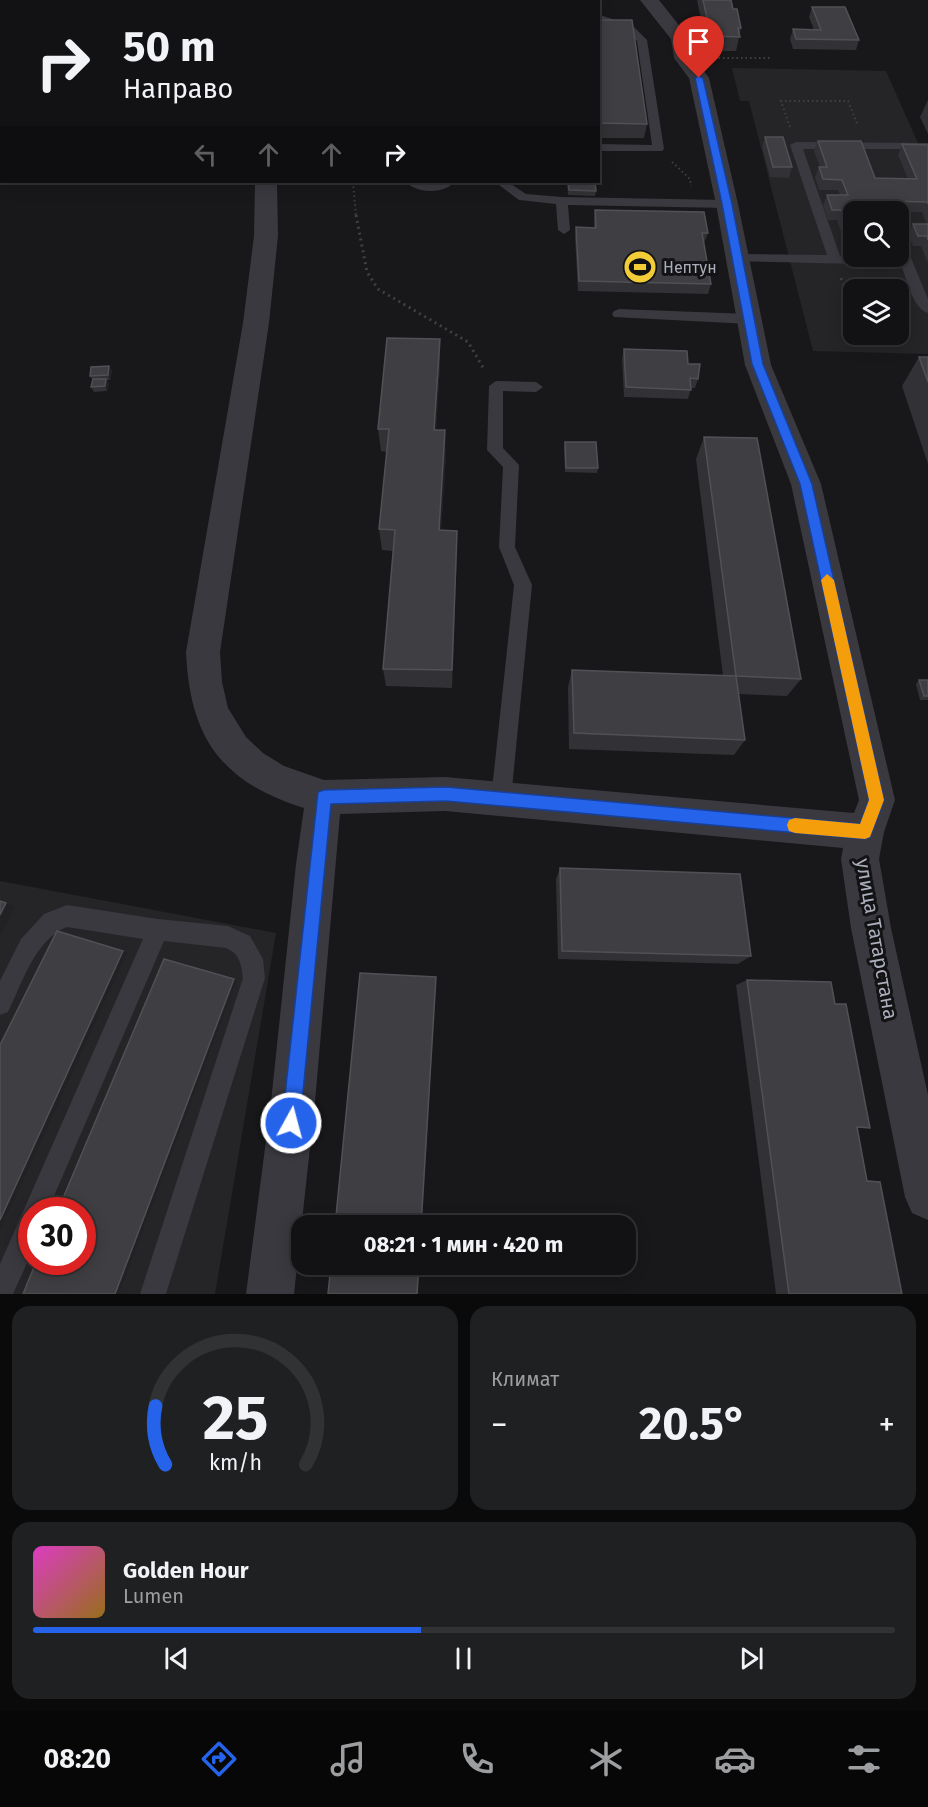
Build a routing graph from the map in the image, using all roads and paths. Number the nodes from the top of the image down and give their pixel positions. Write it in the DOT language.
graph roads {
  1 [pos="649,0"];
  2 [pos="600,18"];
  3 [pos="684,58"];
  4 [pos="771,58"];
  5 [pos="796,145"];
  6 [pos="866,146"];
  7 [pos="928,146"];
  8 [pos="600,147"];
  9 [pos="658,149"];
  10 [pos="266,183"];
  11 [pos="353,183"];
  12 [pos="414,183"];
  13 [pos="447,183"];
  14 [pos="502,183"];
  15 [pos="562,201"];
  16 [pos="694,204"];
  17 [pos="727,204"];
  18 [pos="564,230"];
  19 [pos="738,258"];
  20 [pos="835,260"];
  21 [pos="928,308"];
  22 [pos="619,314"];
  23 [pos="749,319"];
  24 [pos="496,386"];
  25 [pos="536,387"];
  26 [pos="324,797"];
  27 [pos="501,799"];
  28 [pos="865,832"];
  29 [pos="158,930"];
  30 [pos="0,1004"];
  31 [pos="42,1197"];
  32 [pos="928,1197"];
  33 [pos="18,1254"];
  34 [pos="0,1294"];
  35 [pos="153,1294"];
  36 [pos="270,1294"];
  1 -- 3 [label="street, улица Татарстана"];
  2 -- 9 [label="lane"];
  3 -- 4 [label="path"];
  3 -- 17 [label="street, улица Татарстана"];
  5 -- 6 [label="lane"];
  5 -- 6 [label="path"];
  5 -- 20 [label="lane"];
  6 -- 7 [label="lane"];
  8 -- 9 [label="lane"];
  9 -- 16 [label="path"];
  10 -- 26 [label="street"];
  11 -- 24 [label="path"];
  12 -- 13 [label="lane"];
  14 -- 15 [label="lane"];
  15 -- 16 [label="lane"];
  15 -- 18 [label="lane"];
  16 -- 17 [label="lane"];
  17 -- 19 [label="street, улица Татарстана"];
  19 -- 20 [label="lane"];
  19 -- 23 [label="street, улица Татарстана"];
  20 -- 21 [label="lane"];
  22 -- 23 [label="lane"];
  23 -- 28 [label="street, улица Татарстана"];
  24 -- 25 [label="lane"];
  24 -- 27 [label="lane"];
  26 -- 27 [label="street"];
  26 -- 36 [label="street"];
  27 -- 28 [label="street"];
  28 -- 32 [label="street, улица Татарстана"];
  29 -- 30 [label="lane"];
  29 -- 31 [label="lane"];
  29 -- 35 [label="lane"];
  33 -- 34 [label="lane"];
}
